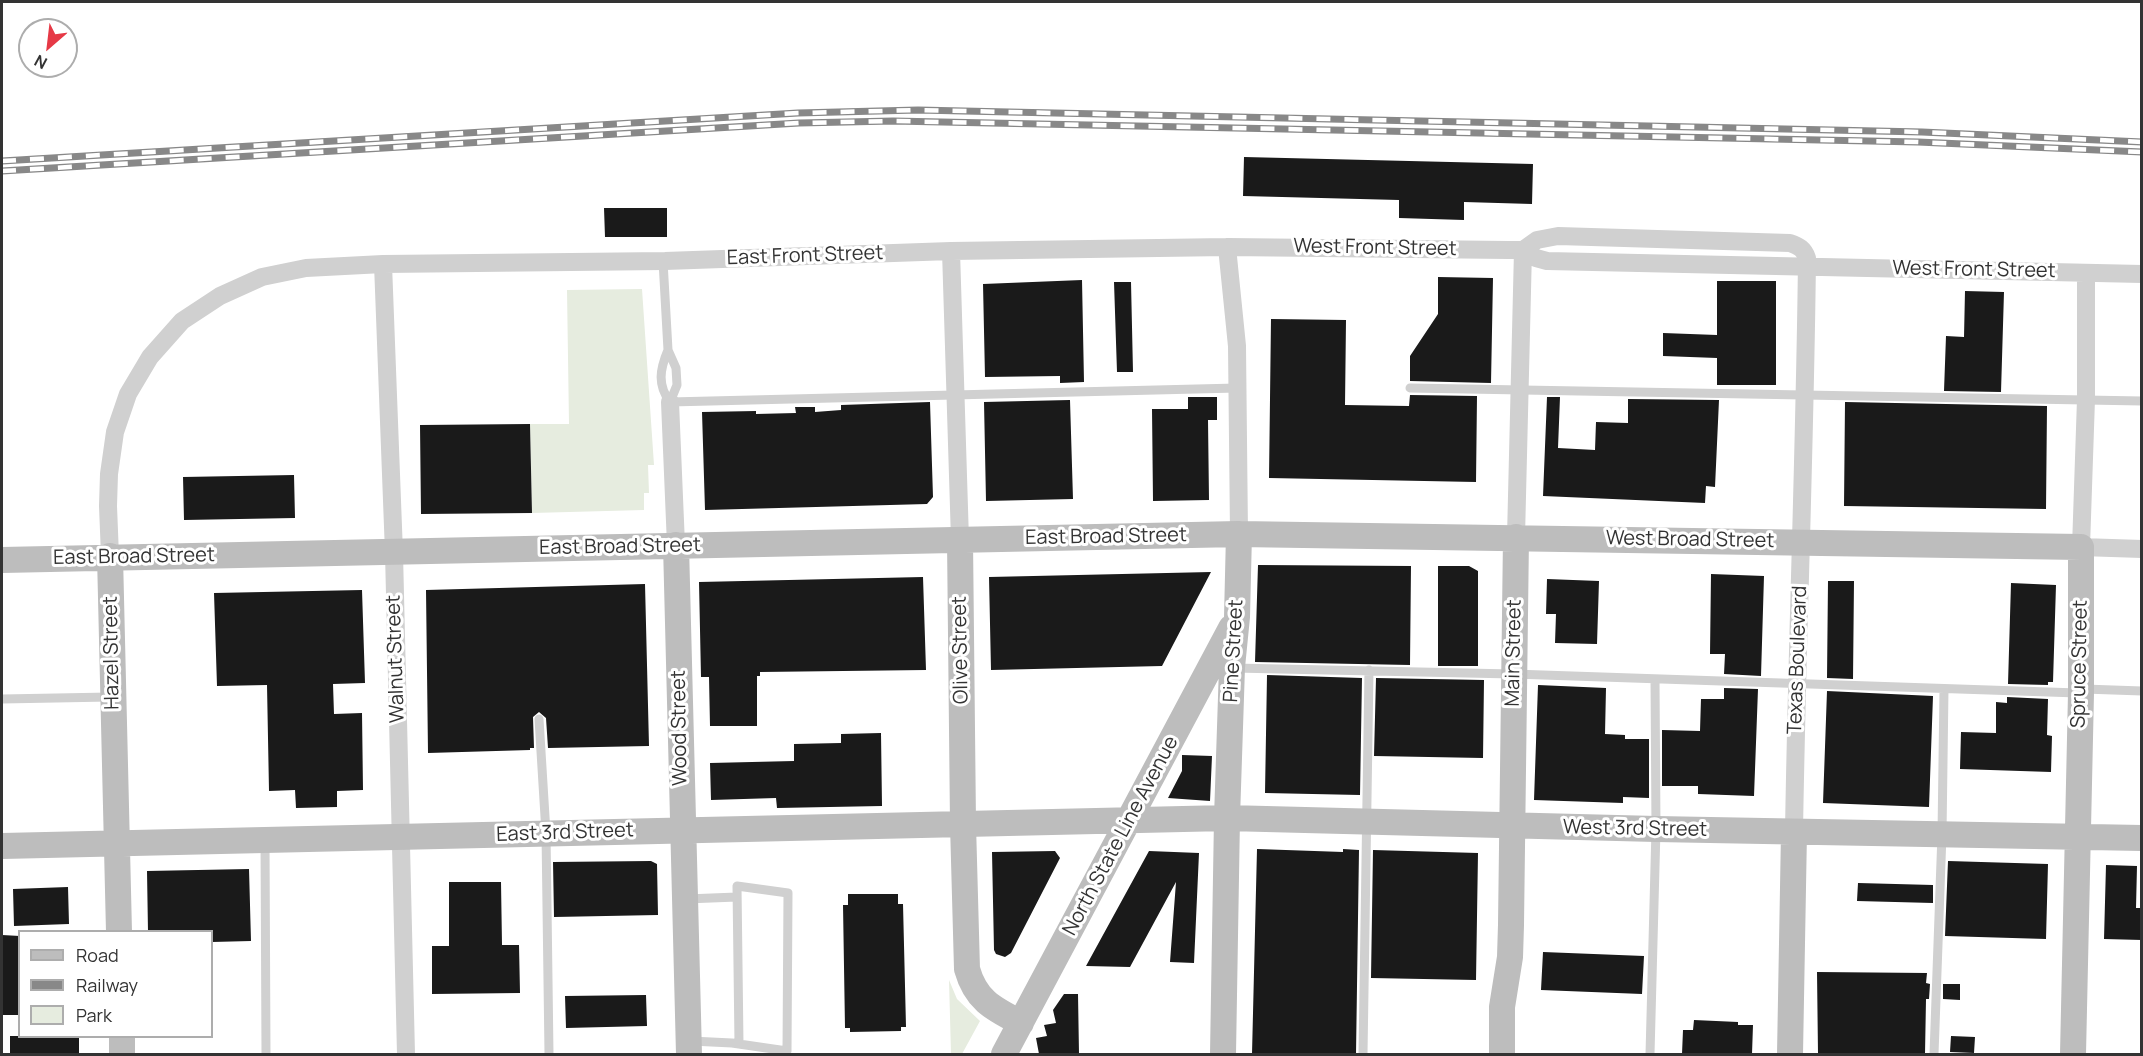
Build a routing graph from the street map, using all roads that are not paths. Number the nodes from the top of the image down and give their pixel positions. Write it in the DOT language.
graph roads {
  1 [pos="1227,247"];
  2 [pos="1523,250"];
  3 [pos="951,251"];
  4 [pos="663,261"];
  5 [pos="383,264"];
  6 [pos="1807,266"];
  7 [pos="2086,273"];
  8 [pos="2142,274"];
  9 [pos="668,350"];
  10 [pos="1237,388"];
  11 [pos="1410,388"];
  12 [pos="1519,390"];
  13 [pos="1805,394"];
  14 [pos="956,396"];
  15 [pos="2086,399"];
  16 [pos="2142,400"];
  17 [pos="670,402"];
  18 [pos="1239,534"];
  19 [pos="1516,537"];
  20 [pos="960,540"];
  21 [pos="1803,543"];
  22 [pos="676,545"];
  23 [pos="2081,547"];
  24 [pos="2142,549"];
  25 [pos="394,553"];
  26 [pos="110,556"];
  27 [pos="2,560"];
  28 [pos="1237,617"];
  29 [pos="1232,668"];
  30 [pos="1369,670"];
  31 [pos="1513,674"];
  32 [pos="1655,679"];
  33 [pos="1797,685"];
  34 [pos="1944,688"];
  35 [pos="2081,691"];
  36 [pos="2142,691"];
  37 [pos="113,697"];
  38 [pos="2,699"];
  39 [pos="539,719"];
  40 [pos="1227,818"];
  41 [pos="1129,821"];
  42 [pos="1367,822"];
  43 [pos="963,825"];
  44 [pos="1513,826"];
  45 [pos="682,829"];
  46 [pos="1656,829"];
  47 [pos="1794,832"];
  48 [pos="546,833"];
  49 [pos="1942,834"];
  50 [pos="401,837"];
  51 [pos="2078,837"];
  52 [pos="2142,838"];
  53 [pos="265,840"];
  54 [pos="116,844"];
  55 [pos="2,846"];
  56 [pos="737,897"];
  57 [pos="684,899"];
  58 [pos="118,930"];
  59 [pos="1021,1023"];
  60 [pos="122,1038"];
  61 [pos="739,1044"];
  62 [pos="689,1048"];
  63 [pos="122,1054"];
  64 [pos="266,1054"];
  65 [pos="406,1054"];
  66 [pos="549,1054"];
  67 [pos="1004,1054"];
  68 [pos="1223,1054"];
  69 [pos="1363,1054"];
  70 [pos="1502,1054"];
  71 [pos="1650,1054"];
  72 [pos="1790,1054"];
  73 [pos="1934,1054"];
  74 [pos="2073,1054"];
  1 -- 2 [label="street, West Front Street"];
  1 -- 3 [label="street, East Front Street"];
  1 -- 10 [label="street, Pine Street"];
  2 -- 6 [label="street, West Front Street"];
  2 -- 6 [label="street, West Front Street"];
  2 -- 12 [label="street, Main Street"];
  3 -- 4 [label="street, East Front Street"];
  3 -- 14 [label="street, Olive Street"];
  4 -- 5 [label="street, East Front Street"];
  4 -- 9 [label="lane"];
  5 -- 25 [label="street, Walnut Street"];
  5 -- 26 [label="street, Hazel Street"];
  6 -- 7 [label="street, West Front Street"];
  6 -- 13 [label="street, Texas Boulevard"];
  7 -- 8 [label="street, West Front Street"];
  7 -- 15 [label="street, Spruce Street"];
  9 -- 17 [label="lane"];
  9 -- 17 [label="lane"];
  10 -- 14 [label="lane"];
  10 -- 18 [label="street, Pine Street"];
  11 -- 12 [label="lane"];
  12 -- 13 [label="lane"];
  12 -- 19 [label="street, Main Street"];
  13 -- 15 [label="lane"];
  13 -- 21 [label="street, Texas Boulevard"];
  14 -- 17 [label="lane"];
  14 -- 20 [label="street, Olive Street"];
  15 -- 16 [label="lane"];
  15 -- 23 [label="street, Spruce Street"];
  17 -- 22 [label="street, Wood Street"];
  18 -- 19 [label="street, West Broad Street"];
  18 -- 20 [label="street, East Broad Street"];
  18 -- 28 [label="street, Pine Street"];
  19 -- 21 [label="street, West Broad Street"];
  19 -- 31 [label="street, Main Street"];
  20 -- 22 [label="street, East Broad Street"];
  20 -- 43 [label="street, Olive Street"];
  21 -- 23 [label="street, West Broad Street"];
  21 -- 33 [label="street, Texas Boulevard"];
  22 -- 25 [label="street, East Broad Street"];
  22 -- 45 [label="street, Wood Street"];
  23 -- 24 [label="street, West Broad Street"];
  23 -- 35 [label="street, Spruce Street"];
  25 -- 26 [label="street, East Broad Street"];
  25 -- 50 [label="street, Walnut Street"];
  26 -- 27 [label="street, East Broad Street"];
  26 -- 37 [label="street, Hazel Street"];
  28 -- 29 [label="street, Pine Street"];
  28 -- 41 [label="street, North State Line Avenue"];
  29 -- 30 [label="lane"];
  29 -- 40 [label="street, Pine Street"];
  30 -- 31 [label="lane"];
  30 -- 42 [label="lane"];
  31 -- 32 [label="lane"];
  31 -- 44 [label="street, Main Street"];
  32 -- 33 [label="lane"];
  32 -- 46 [label="lane"];
  33 -- 34 [label="lane"];
  33 -- 47 [label="street, Texas Boulevard"];
  34 -- 35 [label="lane"];
  34 -- 49 [label="lane"];
  35 -- 36 [label="lane"];
  35 -- 51 [label="street, Spruce Street"];
  37 -- 38 [label="lane"];
  37 -- 54 [label="street, Hazel Street"];
  39 -- 48 [label="lane"];
  40 -- 41 [label="street, West 3rd Street"];
  40 -- 42 [label="street, West 3rd Street"];
  40 -- 68 [label="street, Pine Street"];
  41 -- 43 [label="street, East 3rd Street"];
  41 -- 59 [label="street, North State Line Avenue"];
  42 -- 44 [label="street, West 3rd Street"];
  42 -- 69 [label="lane"];
  43 -- 45 [label="street, East 3rd Street"];
  43 -- 59 [label="street, Olive Street"];
  44 -- 46 [label="street, West 3rd Street"];
  44 -- 70 [label="street, Main Street"];
  45 -- 48 [label="street, East 3rd Street"];
  45 -- 57 [label="street, Wood Street"];
  46 -- 47 [label="street, West 3rd Street"];
  46 -- 71 [label="lane"];
  47 -- 49 [label="street, West 3rd Street"];
  47 -- 72 [label="street, Texas Boulevard"];
  48 -- 50 [label="street, East 3rd Street"];
  48 -- 66 [label="lane"];
  49 -- 51 [label="street, West 3rd Street"];
  49 -- 73 [label="lane"];
  50 -- 53 [label="street, East 3rd Street"];
  50 -- 65 [label="street, Walnut Street"];
  51 -- 52 [label="street, West 3rd Street"];
  51 -- 74 [label="street, Spruce Street"];
  53 -- 54 [label="street, East 3rd Street"];
  53 -- 64 [label="lane"];
  54 -- 55 [label="street, East 3rd Street"];
  54 -- 58 [label="street, Hazel Street"];
  56 -- 57 [label="lane"];
  56 -- 61 [label="lane"];
  56 -- 61 [label="lane"];
  57 -- 62 [label="street, Wood Street"];
  59 -- 67 [label="street, North State Line Avenue"];
  60 -- 63 [label="street"];
  61 -- 62 [label="lane"];
}
